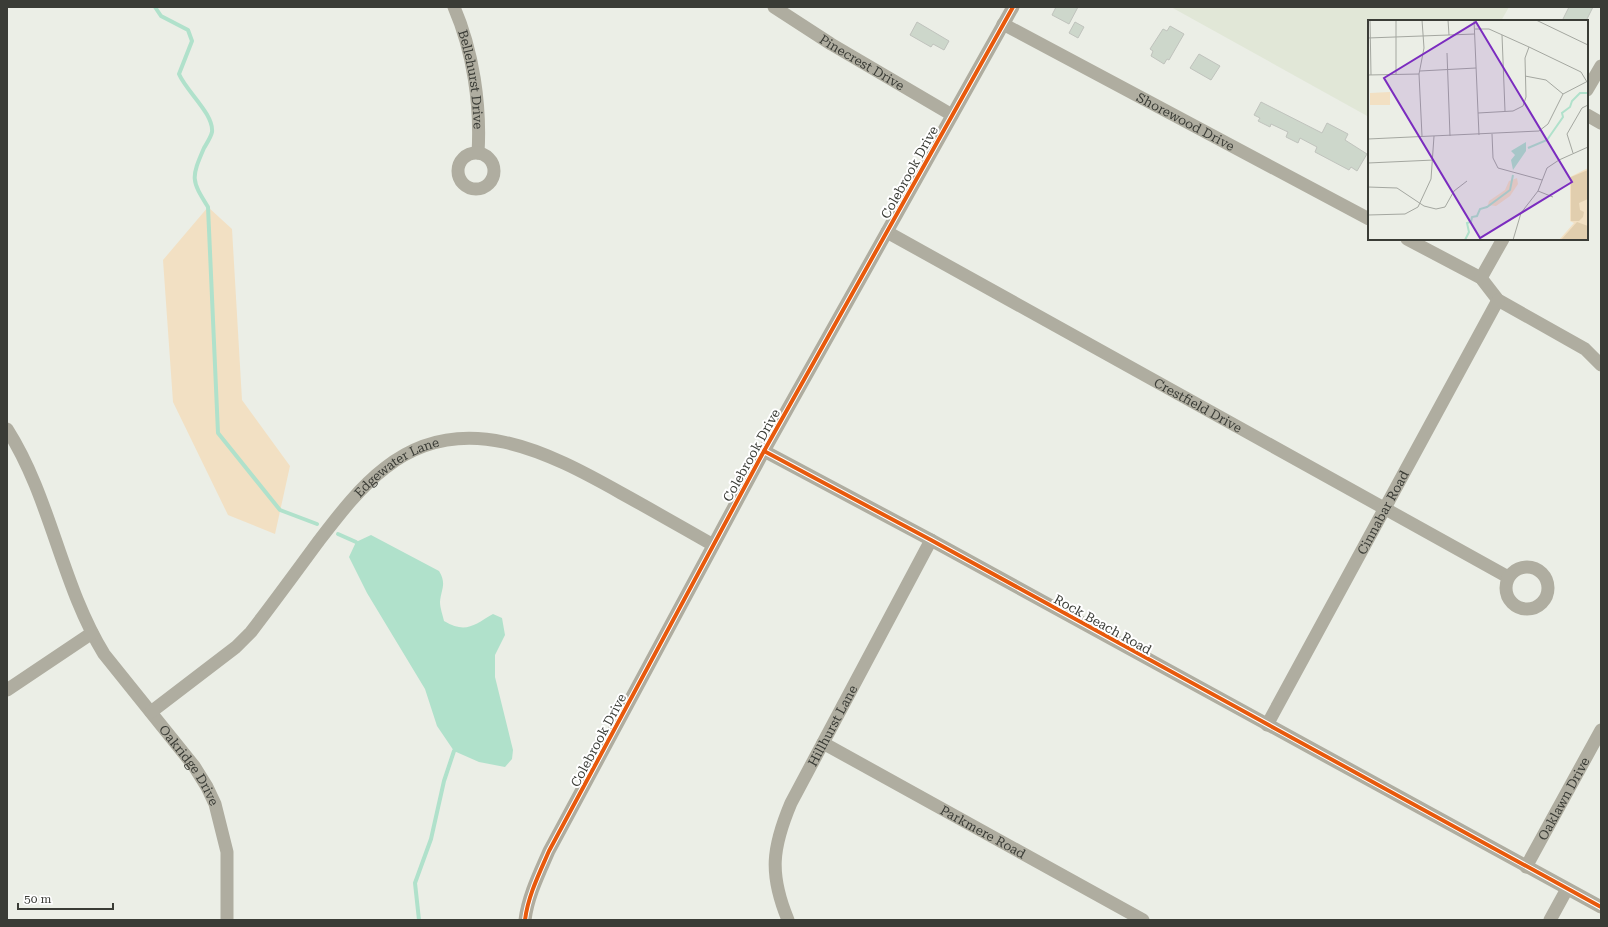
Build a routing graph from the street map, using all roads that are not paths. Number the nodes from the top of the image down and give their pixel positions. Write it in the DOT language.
graph roads {
  1 [pos="454,7"];
  2 [pos="774,7"];
  3 [pos="1013,7"];
  4 [pos="1003,24"];
  5 [pos="1601,66"];
  6 [pos="1588,88"];
  7 [pos="952,115"];
  8 [pos="1588,116"];
  9 [pos="1601,123"];
  10 [pos="478,153"];
  11 [pos="1368,218"];
  12 [pos="887,232"];
  13 [pos="1409,240"];
  14 [pos="1502,240"];
  15 [pos="1481,278"];
  16 [pos="1498,300"];
  17 [pos="1601,365"];
  18 [pos="7,429"];
  19 [pos="764,451"];
  20 [pos="1384,509"];
  21 [pos="931,540"];
  22 [pos="714,545"];
  23 [pos="1508,577"];
  24 [pos="92,633"];
  25 [pos="7,690"];
  26 [pos="151,712"];
  27 [pos="1267,726"];
  28 [pos="1601,730"];
  29 [pos="823,743"];
  30 [pos="1526,867"];
  31 [pos="1567,889"];
  32 [pos="1601,907"];
  33 [pos="226,920"];
  34 [pos="525,920"];
  35 [pos="788,920"];
  36 [pos="1143,920"];
  37 [pos="1550,920"];
  1 -- 10 [label="street, Bellehurst Drive"];
  2 -- 7 [label="street, Pinecrest Drive"];
  3 -- 4 [label="street, Colebrook Drive"];
  4 -- 7 [label="street, Colebrook Drive"];
  4 -- 11 [label="street, Shorewood Drive"];
  5 -- 6 [label="street"];
  7 -- 12 [label="street, Colebrook Drive"];
  8 -- 9 [label="street"];
  12 -- 19 [label="street, Colebrook Drive"];
  12 -- 20 [label="street, Crestfield Drive"];
  13 -- 15 [label="street"];
  14 -- 15 [label="street"];
  15 -- 16 [label="street"];
  16 -- 17 [label="street"];
  16 -- 20 [label="street, Cinnabar Road"];
  18 -- 24 [label="street, Oakridge Drive"];
  19 -- 21 [label="street, Rock Beach Road"];
  19 -- 22 [label="street, Colebrook Drive"];
  20 -- 23 [label="street, Crestfield Drive"];
  20 -- 27 [label="street, Cinnabar Road"];
  21 -- 27 [label="street, Rock Beach Road"];
  21 -- 29 [label="street, Hillhurst Lane"];
  22 -- 26 [label="street, Edgewater Lane"];
  22 -- 34 [label="street, Colebrook Drive"];
  24 -- 25 [label="street"];
  24 -- 26 [label="street, Oakridge Drive"];
  26 -- 33 [label="street, Oakridge Drive"];
  27 -- 30 [label="street, Rock Beach Road"];
  28 -- 30 [label="street, Oaklawn Drive"];
  29 -- 35 [label="street, Hillhurst Lane"];
  29 -- 36 [label="street, Parkmere Road"];
  30 -- 31 [label="street, Rock Beach Road"];
  31 -- 32 [label="street, Rock Beach Road"];
  31 -- 37 [label="street"];
}
